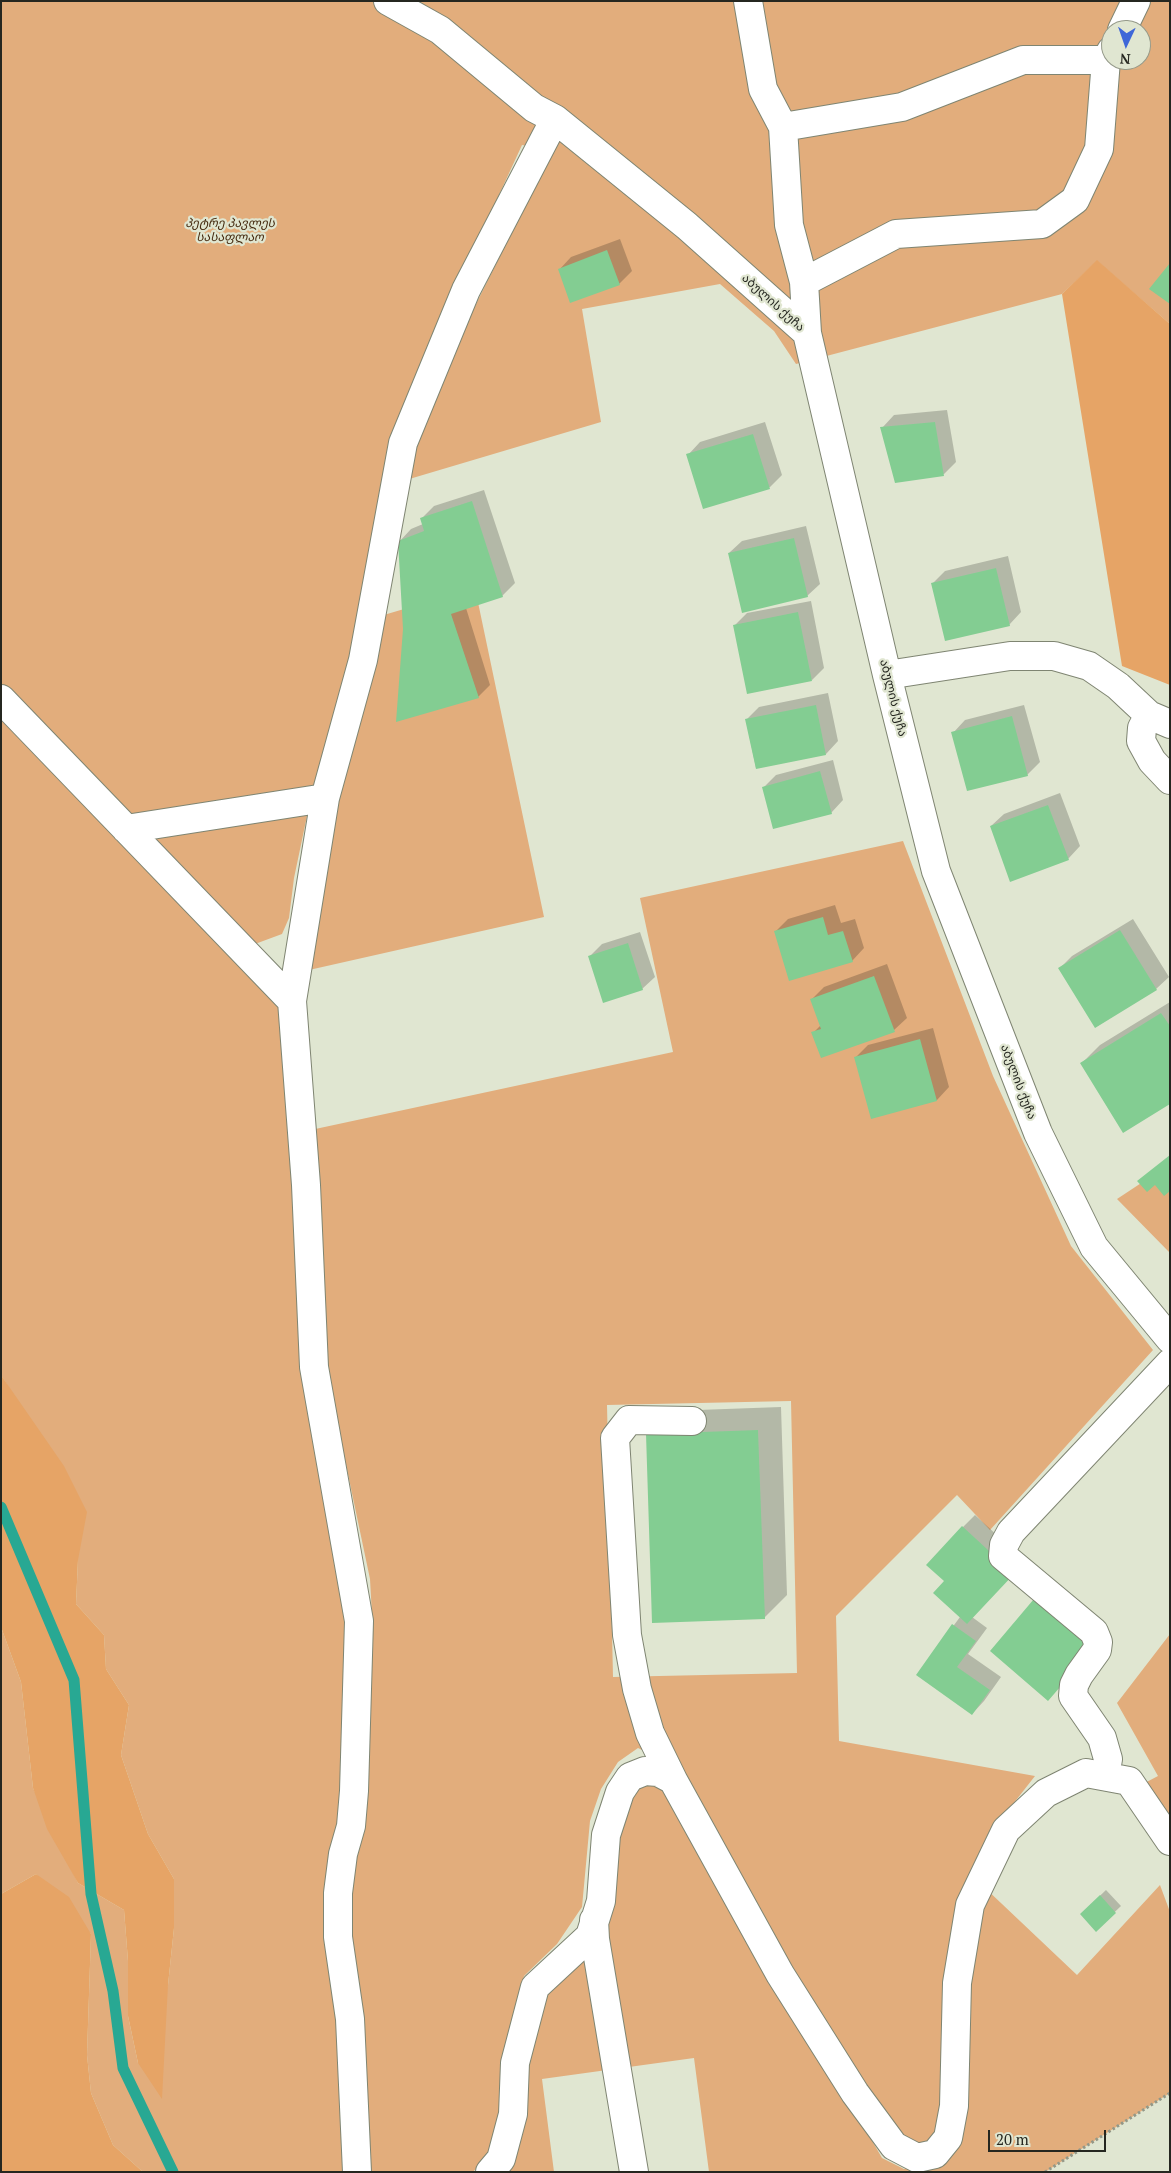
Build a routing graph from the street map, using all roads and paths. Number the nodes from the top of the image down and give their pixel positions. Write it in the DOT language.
graph roads {
  1 [pos="388,1"];
  2 [pos="748,1"];
  3 [pos="1136,1"];
  4 [pos="1127,20"];
  5 [pos="1101,55"];
  6 [pos="1107,70"];
  7 [pos="555,119"];
  8 [pos="783,127"];
  9 [pos="804,282"];
  10 [pos="807,333"];
  11 [pos="887,675"];
  12 [pos="1,699"];
  13 [pos="1160,719"];
  14 [pos="1170,780"];
  15 [pos="325,798"];
  16 [pos="126,829"];
  17 [pos="292,1001"];
  18 [pos="1170,1339"];
  19 [pos="1170,1364"];
  20 [pos="692,1421"];
  21 [pos="1105,1776"];
  22 [pos="673,1780"];
  23 [pos="1170,1841"];
  24 [pos="594,1920"];
  25 [pos="1170,2093"];
  26 [pos="357,2172"];
  27 [pos="490,2172"];
  28 [pos="634,2172"];
  29 [pos="1045,2172"];
  1 -- 7 [label="street, აბულის ქუჩა"];
  2 -- 8 [label="street"];
  3 -- 4 [label="street"];
  5 -- 8 [label="street"];
  6 -- 9 [label="street"];
  7 -- 10 [label="street, აბულის ქუჩა"];
  7 -- 15 [label="street"];
  8 -- 9 [label="street"];
  9 -- 10 [label="street"];
  10 -- 11 [label="street, აბულის ქუჩა"];
  11 -- 13 [label="street"];
  11 -- 18 [label="street, აბულის ქუჩა"];
  12 -- 16 [label="street"];
  13 -- 14 [label="street"];
  15 -- 16 [label="street"];
  15 -- 17 [label="street"];
  16 -- 17 [label="street"];
  17 -- 26 [label="street"];
  19 -- 21 [label="street"];
  20 -- 22 [label="street"];
  21 -- 22 [label="street"];
  21 -- 23 [label="street"];
  22 -- 24 [label="street"];
  24 -- 27 [label="street"];
  24 -- 28 [label="street"];
  25 -- 29 [label="path"];
}
